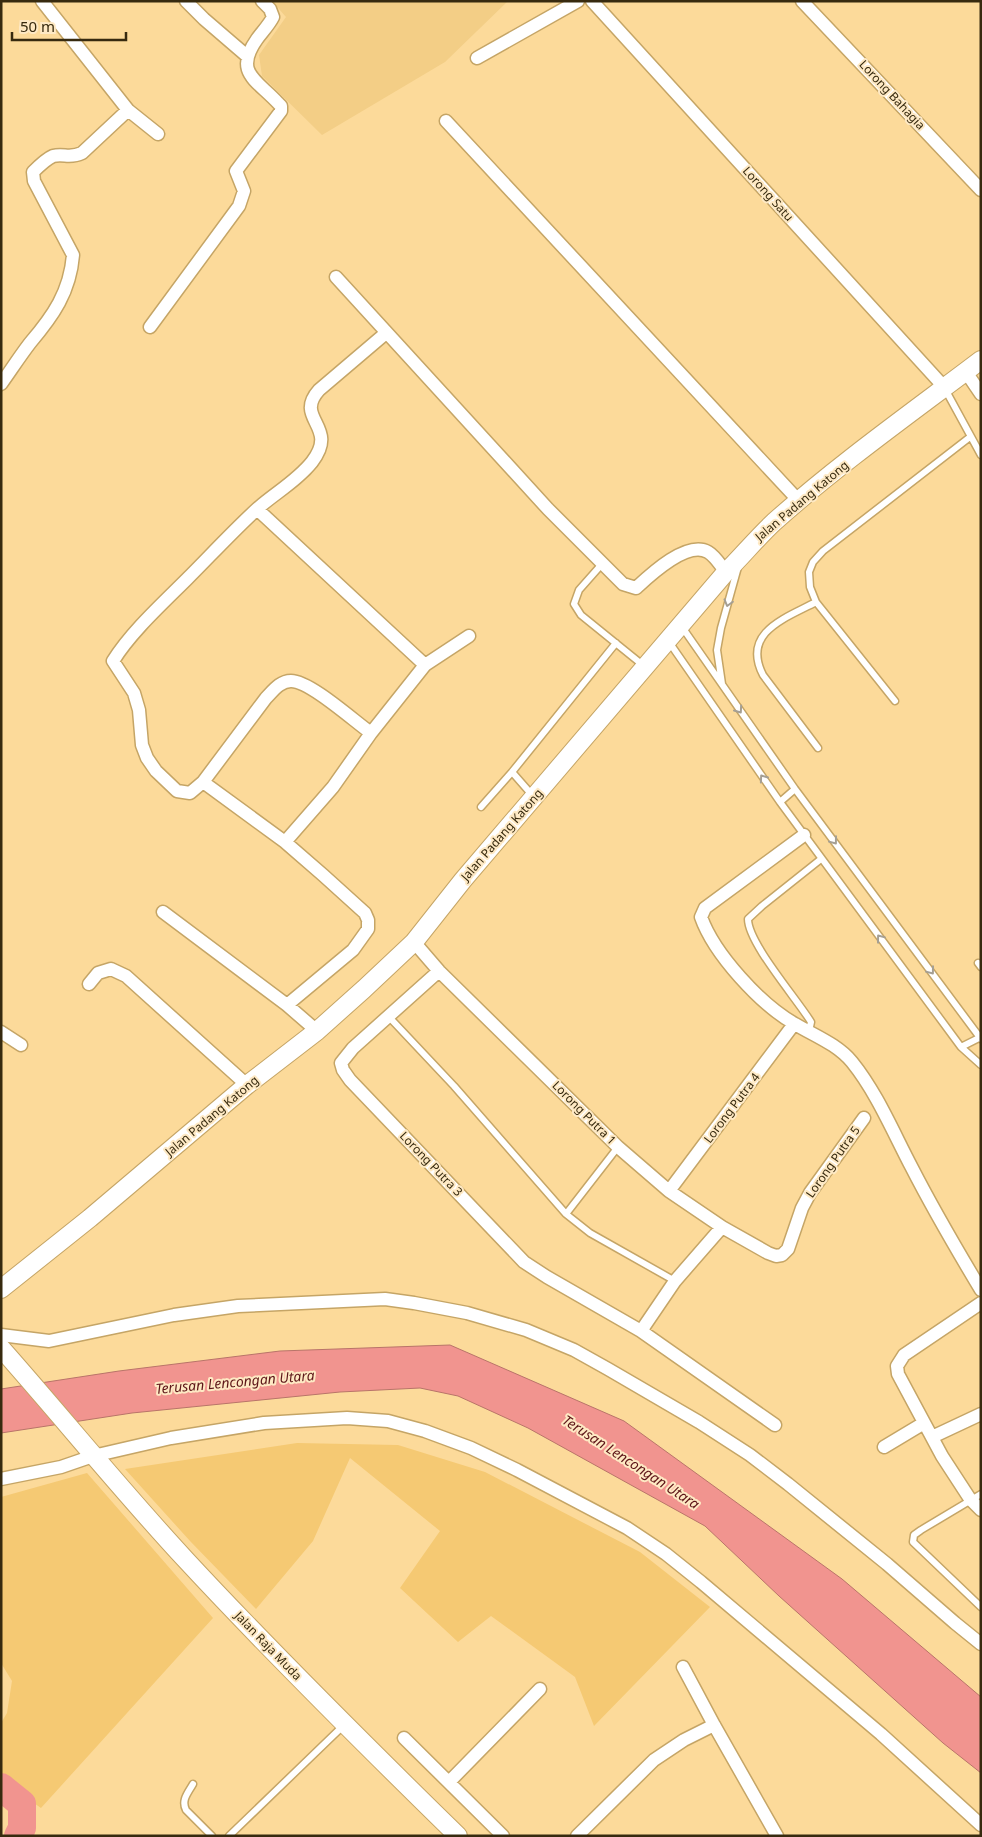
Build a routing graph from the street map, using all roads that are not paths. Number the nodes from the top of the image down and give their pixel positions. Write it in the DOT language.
graph roads {
  1 [pos="42,1"];
  2 [pos="186,1"];
  3 [pos="262,1"];
  4 [pos="578,1"];
  5 [pos="592,1"];
  6 [pos="802,1"];
  7 [pos="247,56"];
  8 [pos="477,58"];
  9 [pos="128,110"];
  10 [pos="446,121"];
  11 [pos="158,134"];
  12 [pos="981,190"];
  13 [pos="336,277"];
  14 [pos="150,327"];
  15 [pos="386,334"];
  16 [pos="981,360"];
  17 [pos="966,372"];
  18 [pos="1,384"];
  19 [pos="945,388"];
  20 [pos="981,394"];
  21 [pos="970,437"];
  22 [pos="981,455"];
  23 [pos="799,501"];
  24 [pos="257,509"];
  25 [pos="742,556"];
  26 [pos="602,564"];
  27 [pos="726,572"];
  28 [pos="816,602"];
  29 [pos="681,626"];
  30 [pos="470,636"];
  31 [pos="669,641"];
  32 [pos="616,643"];
  33 [pos="426,665"];
  34 [pos="645,667"];
  35 [pos="722,686"];
  36 [pos="895,701"];
  37 [pos="371,733"];
  38 [pos="818,748"];
  39 [pos="512,772"];
  40 [pos="203,782"];
  41 [pos="795,789"];
  42 [pos="534,797"];
  43 [pos="780,802"];
  44 [pos="481,807"];
  45 [pos="804,835"];
  46 [pos="285,842"];
  47 [pos="821,859"];
  48 [pos="163,912"];
  49 [pos="414,942"];
  50 [pos="439,972"];
  51 [pos="89,984"];
  52 [pos="287,1005"];
  53 [pos="389,1017"];
  54 [pos="794,1024"];
  55 [pos="317,1031"];
  56 [pos="809,1031"];
  57 [pos="1,1032"];
  58 [pos="980,1037"];
  59 [pos="21,1045"];
  60 [pos="961,1047"];
  61 [pos="981,1065"];
  62 [pos="247,1085"];
  63 [pos="864,1118"];
  64 [pos="618,1147"];
  65 [pos="669,1191"];
  66 [pos="566,1214"];
  67 [pos="722,1228"];
  68 [pos="776,1256"];
  69 [pos="675,1281"];
  70 [pos="1,1289"];
  71 [pos="981,1290"];
  72 [pos="981,1303"];
  73 [pos="640,1331"];
  74 [pos="1,1335"];
  75 [pos="1,1348"];
  76 [pos="981,1414"];
  77 [pos="924,1423"];
  78 [pos="775,1425"];
  79 [pos="932,1437"];
  80 [pos="884,1447"];
  81 [pos="90,1452"];
  82 [pos="1,1479"];
  83 [pos="976,1497"];
  84 [pos="981,1510"];
  85 [pos="981,1607"];
  86 [pos="981,1644"];
  87 [pos="683,1666"];
  88 [pos="540,1689"];
  89 [pos="344,1724"];
  90 [pos="714,1725"];
  91 [pos="404,1738"];
  92 [pos="450,1781"];
  93 [pos="193,1784"];
  94 [pos="981,1825"];
  95 [pos="212,1836"];
  96 [pos="229,1836"];
  97 [pos="458,1836"];
  98 [pos="503,1836"];
  99 [pos="577,1836"];
  100 [pos="777,1836"];
  1 -- 9 [label="street"];
  2 -- 7 [label="street"];
  3 -- 7 [label="street"];
  4 -- 8 [label="street"];
  5 -- 19 [label="street, Lorong Satu"];
  6 -- 12 [label="street, Lorong Bahagia"];
  7 -- 14 [label="street"];
  9 -- 11 [label="street"];
  9 -- 18 [label="street"];
  10 -- 23 [label="street"];
  13 -- 15 [label="street"];
  15 -- 24 [label="street"];
  15 -- 26 [label="street"];
  16 -- 17 [label="street, Jalan Padang Katong"];
  17 -- 19 [label="street, Jalan Padang Katong"];
  17 -- 20 [label="street"];
  19 -- 21 [label="lane"];
  19 -- 23 [label="street, Jalan Padang Katong"];
  21 -- 22 [label="lane"];
  21 -- 28 [label="lane"];
  23 -- 25 [label="street, Jalan Padang Katong"];
  24 -- 33 [label="street"];
  24 -- 40 [label="street"];
  25 -- 27 [label="street, Jalan Padang Katong"];
  25 -- 35 [label="lane, one-way"];
  26 -- 27 [label="street"];
  26 -- 32 [label="lane"];
  27 -- 29 [label="street, Jalan Padang Katong"];
  28 -- 36 [label="lane"];
  28 -- 38 [label="lane"];
  29 -- 31 [label="street, Jalan Padang Katong"];
  29 -- 35 [label="lane"];
  30 -- 33 [label="street"];
  31 -- 34 [label="street, Jalan Padang Katong"];
  43 -- 31 [label="lane, one-way"];
  32 -- 34 [label="lane"];
  32 -- 39 [label="lane"];
  33 -- 37 [label="street"];
  34 -- 42 [label="street, Jalan Padang Katong"];
  35 -- 41 [label="lane, one-way"];
  37 -- 40 [label="street"];
  37 -- 46 [label="street"];
  39 -- 42 [label="lane"];
  39 -- 44 [label="lane"];
  40 -- 46 [label="street"];
  41 -- 43 [label="lane"];
  41 -- 58 [label="lane, one-way"];
  42 -- 49 [label="street, Jalan Padang Katong"];
  43 -- 45 [label="lane"];
  45 -- 47 [label="lane"];
  45 -- 54 [label="street"];
  46 -- 52 [label="street"];
  47 -- 56 [label="lane"];
  60 -- 47 [label="lane, one-way"];
  48 -- 52 [label="street"];
  49 -- 50 [label="street, Lorong Putra 1"];
  49 -- 55 [label="street, Jalan Padang Katong"];
  50 -- 53 [label="street, Lorong Putra 3"];
  50 -- 64 [label="street, Lorong Putra 1"];
  51 -- 62 [label="street"];
  52 -- 55 [label="street"];
  53 -- 66 [label="lane"];
  53 -- 73 [label="street, Lorong Putra 3"];
  54 -- 56 [label="street"];
  54 -- 65 [label="street, Lorong Putra 4"];
  55 -- 62 [label="street, Jalan Padang Katong"];
  56 -- 71 [label="street"];
  57 -- 59 [label="street"];
  58 -- 60 [label="lane"];
  60 -- 61 [label="lane"];
  62 -- 70 [label="street, Jalan Padang Katong"];
  63 -- 68 [label="street, Lorong Putra 5"];
  64 -- 65 [label="street, Lorong Putra 1"];
  64 -- 66 [label="lane"];
  65 -- 67 [label="street, Lorong Putra 1"];
  66 -- 69 [label="lane"];
  67 -- 68 [label="street, Lorong Putra 1"];
  67 -- 69 [label="street"];
  69 -- 73 [label="street"];
  72 -- 77 [label="street"];
  73 -- 78 [label="street, Lorong Putra 3"];
  74 -- 86 [label="street"];
  75 -- 81 [label="street, Jalan Raja Muda"];
  76 -- 79 [label="street"];
  77 -- 79 [label="street"];
  77 -- 80 [label="street"];
  79 -- 83 [label="street"];
  81 -- 82 [label="street"];
  81 -- 89 [label="street, Jalan Raja Muda"];
  81 -- 94 [label="street"];
  83 -- 84 [label="street"];
  83 -- 85 [label="lane"];
  87 -- 90 [label="street"];
  88 -- 92 [label="street"];
  89 -- 96 [label="lane"];
  89 -- 97 [label="street, Jalan Raja Muda"];
  90 -- 99 [label="street"];
  90 -- 100 [label="street"];
  91 -- 92 [label="street"];
  92 -- 98 [label="street"];
  93 -- 95 [label="lane"];
}
